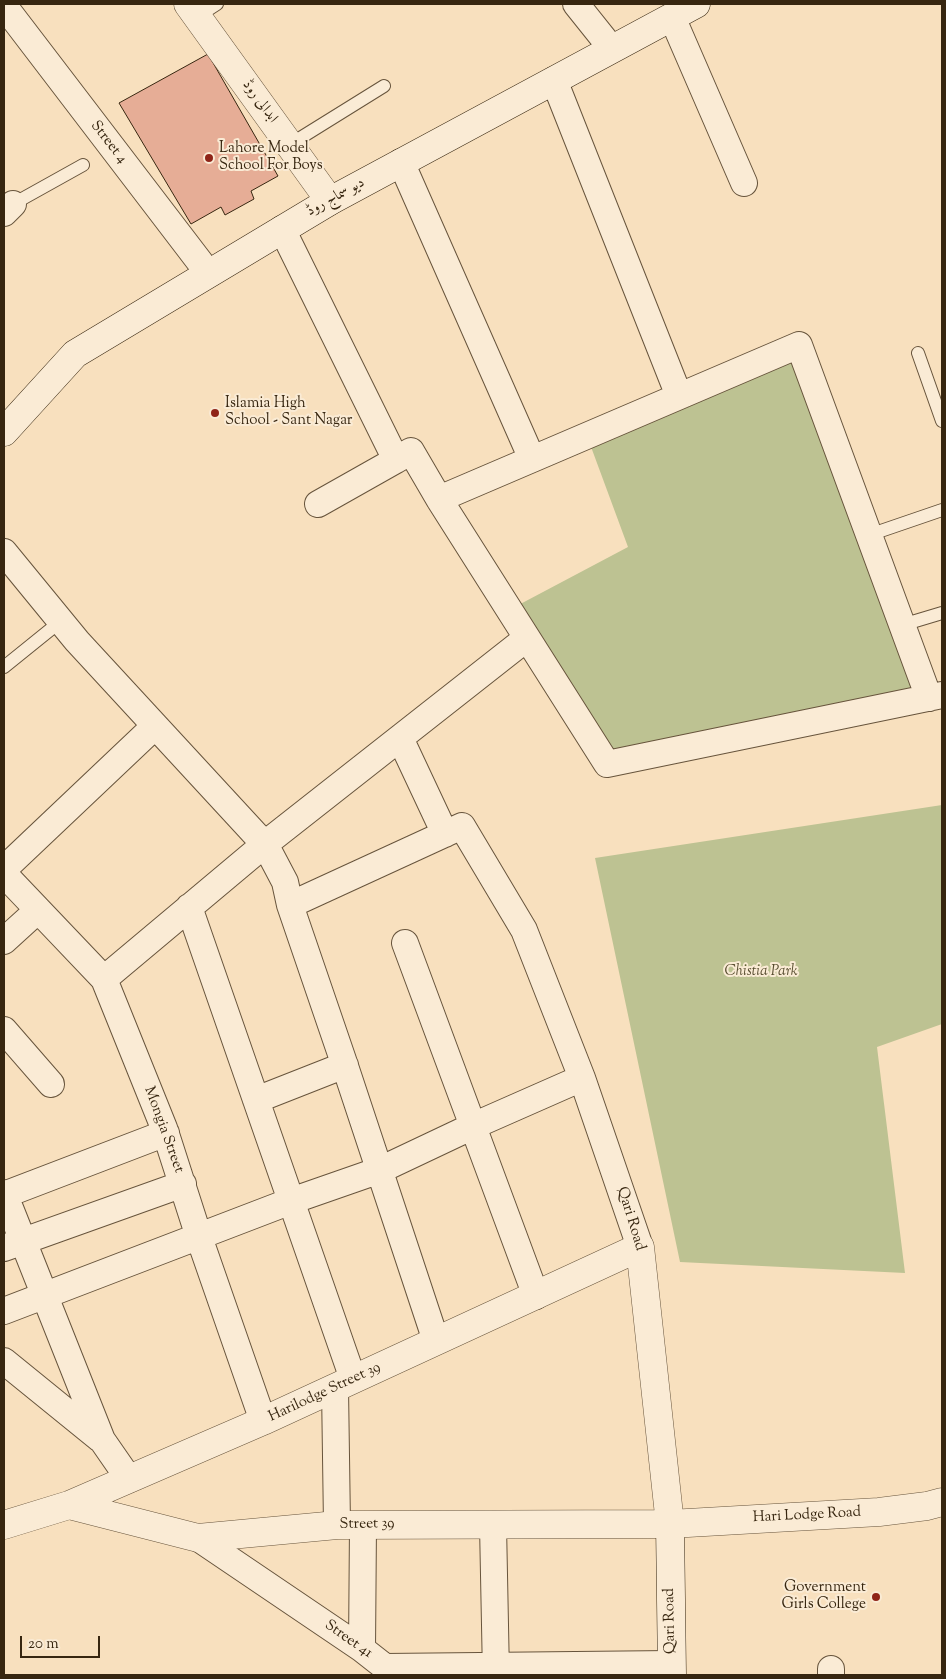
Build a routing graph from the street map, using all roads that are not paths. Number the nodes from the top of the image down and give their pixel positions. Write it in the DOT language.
graph roads {
  1 [pos="576,4"];
  2 [pos="201,8"];
  3 [pos="687,8"];
  4 [pos="9,10"];
  5 [pos="612,49"];
  6 [pos="554,80"];
  7 [pos="384,86"];
  8 [pos="289,144"];
  9 [pos="401,162"];
  10 [pos="83,165"];
  11 [pos="744,183"];
  12 [pos="330,201"];
  13 [pos="8,209"];
  14 [pos="282,229"];
  15 [pos="209,274"];
  16 [pos="918,353"];
  17 [pos="679,396"];
  18 [pos="942,421"];
  19 [pos="4,432"];
  20 [pos="532,459"];
  21 [pos="396,460"];
  22 [pos="439,499"];
  23 [pos="318,504"];
  24 [pos="942,510"];
  25 [pos="869,535"];
  26 [pos="4,552"];
  27 [pos="942,613"];
  28 [pos="60,621"];
  29 [pos="902,625"];
  30 [pos="527,638"];
  31 [pos="4,667"];
  32 [pos="936,696"];
  33 [pos="155,726"];
  34 [pos="400,738"];
  35 [pos="454,830"];
  36 [pos="266,844"];
  37 [pos="4,869"];
  38 [pos="4,874"];
  39 [pos="290,905"];
  40 [pos="189,908"];
  41 [pos="38,910"];
  42 [pos="4,941"];
  43 [pos="405,943"];
  44 [pos="104,979"];
  45 [pos="4,1030"];
  46 [pos="345,1065"];
  47 [pos="582,1078"];
  48 [pos="51,1084"];
  49 [pos="256,1100"];
  50 [pos="473,1126"];
  51 [pos="166,1133"];
  52 [pos="380,1170"];
  53 [pos="183,1184"];
  54 [pos="4,1194"];
  55 [pos="291,1201"];
  56 [pos="199,1237"];
  57 [pos="13,1245"];
  58 [pos="640,1247"];
  59 [pos="44,1296"];
  60 [pos="536,1296"];
  61 [pos="4,1312"];
  62 [pos="436,1342"];
  63 [pos="6,1368"];
  64 [pos="344,1384"];
  65 [pos="263,1421"];
  66 [pos="102,1440"];
  67 [pos="129,1479"];
  68 [pos="942,1502"];
  69 [pos="69,1505"];
  70 [pos="493,1524"];
  71 [pos="670,1524"];
  72 [pos="4,1525"];
  73 [pos="350,1525"];
  74 [pos="198,1538"];
  75 [pos="362,1649"];
  76 [pos="672,1669"];
  77 [pos="496,1670"];
  1 -- 5 [label="street"];
  2 -- 8 [label="street, ابدالی روڈ"];
  3 -- 5 [label="street, دیو سماج روڈ"];
  3 -- 11 [label="street"];
  4 -- 15 [label="street, Street 4"];
  5 -- 6 [label="street, دیو سماج روڈ"];
  6 -- 9 [label="street, دیو سماج روڈ"];
  6 -- 17 [label="street"];
  7 -- 8 [label="lane"];
  8 -- 12 [label="street, ابدالی روڈ"];
  9 -- 12 [label="street, دیو سماج روڈ"];
  9 -- 20 [label="street"];
  10 -- 13 [label="lane"];
  12 -- 14 [label="street, دیو سماج روڈ"];
  14 -- 15 [label="street, دیو سماج روڈ"];
  14 -- 21 [label="street"];
  15 -- 19 [label="street, دیو سماج روڈ"];
  16 -- 18 [label="lane"];
  17 -- 20 [label="street"];
  17 -- 25 [label="street"];
  20 -- 22 [label="street"];
  21 -- 22 [label="street"];
  21 -- 23 [label="street"];
  22 -- 30 [label="street"];
  24 -- 25 [label="lane"];
  25 -- 29 [label="street"];
  26 -- 28 [label="street"];
  27 -- 29 [label="lane"];
  28 -- 31 [label="lane"];
  28 -- 33 [label="street"];
  29 -- 32 [label="street"];
  30 -- 32 [label="street"];
  30 -- 34 [label="street"];
  33 -- 36 [label="street"];
  33 -- 37 [label="street"];
  34 -- 35 [label="street, Qari Road"];
  34 -- 36 [label="street"];
  35 -- 39 [label="street"];
  35 -- 47 [label="street, Qari Road"];
  36 -- 39 [label="street"];
  36 -- 40 [label="street"];
  38 -- 41 [label="street, Mongia Street"];
  39 -- 46 [label="street"];
  40 -- 44 [label="street"];
  40 -- 49 [label="street"];
  41 -- 42 [label="street"];
  41 -- 44 [label="street, Mongia Street"];
  43 -- 50 [label="street"];
  44 -- 51 [label="street, Mongia Street"];
  45 -- 48 [label="street"];
  46 -- 49 [label="street"];
  46 -- 52 [label="street"];
  47 -- 50 [label="street"];
  47 -- 58 [label="street, Qari Road"];
  49 -- 55 [label="street"];
  50 -- 52 [label="street"];
  50 -- 60 [label="street"];
  51 -- 53 [label="street, Mongia Street"];
  51 -- 54 [label="street"];
  52 -- 55 [label="street"];
  52 -- 62 [label="street"];
  53 -- 56 [label="street, Mongia Street"];
  53 -- 57 [label="street"];
  54 -- 57 [label="street"];
  55 -- 56 [label="street"];
  55 -- 64 [label="street"];
  56 -- 59 [label="street"];
  56 -- 65 [label="street, Mongia Street"];
  57 -- 59 [label="street"];
  58 -- 60 [label="street, Harilodge Street 39"];
  58 -- 71 [label="street, Qari Road"];
  59 -- 61 [label="street"];
  59 -- 66 [label="street"];
  60 -- 62 [label="street, Harilodge Street 39"];
  62 -- 64 [label="street, Harilodge Street 39"];
  63 -- 66 [label="street"];
  64 -- 65 [label="street, Harilodge Street 39"];
  64 -- 73 [label="street"];
  65 -- 67 [label="street, Harilodge Street 39"];
  66 -- 67 [label="street"];
  67 -- 69 [label="street, Harilodge Street 39"];
  68 -- 71 [label="street, Hari Lodge Road"];
  69 -- 72 [label="street, Harilodge Street 39"];
  69 -- 74 [label="street, Street 39"];
  70 -- 71 [label="street, Street 39"];
  70 -- 73 [label="street, Street 39"];
  70 -- 77 [label="street"];
  71 -- 76 [label="street, Qari Road"];
  73 -- 74 [label="street, Street 39"];
  73 -- 75 [label="street"];
  74 -- 75 [label="street, Street 41"];
  75 -- 77 [label="street, Street 41"];
  76 -- 77 [label="street, Street 41"];
}
